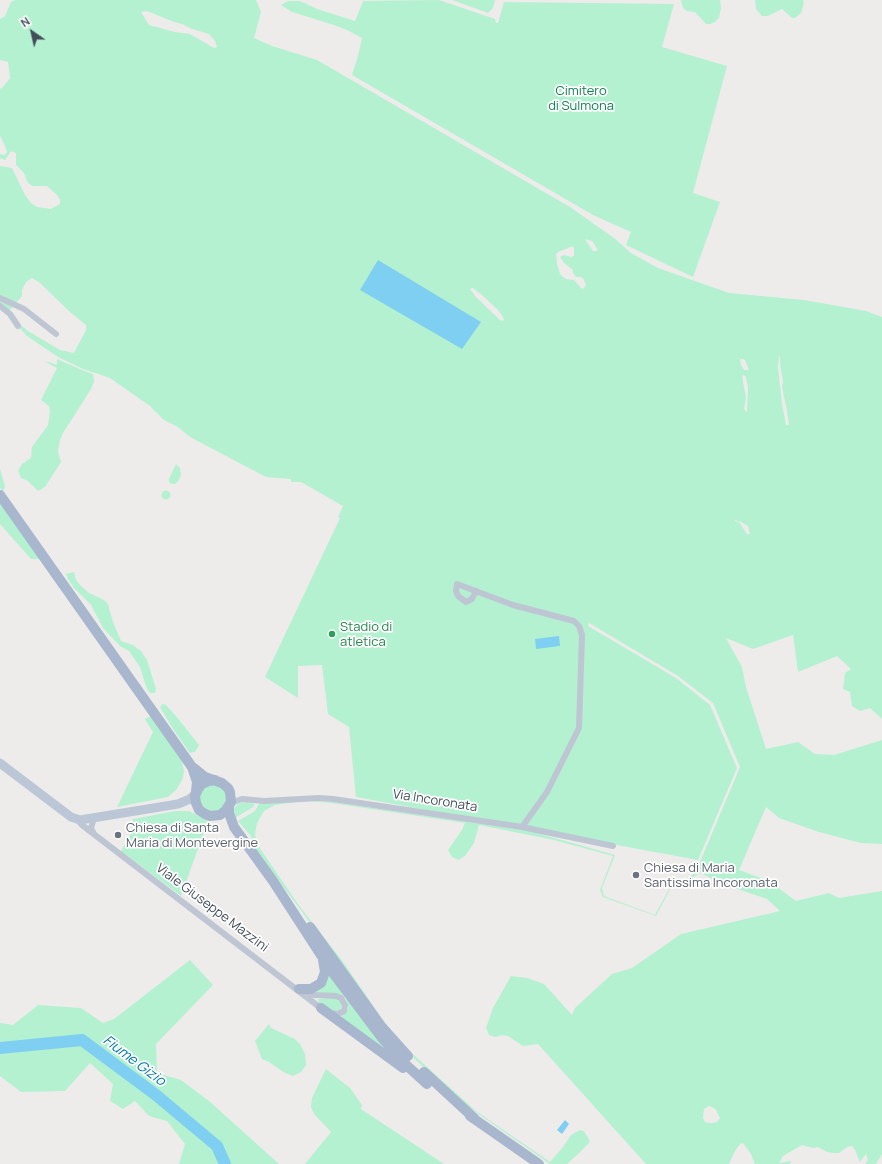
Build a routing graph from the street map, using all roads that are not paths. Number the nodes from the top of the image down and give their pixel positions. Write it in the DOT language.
graph roads {
  1 [pos="0,298"];
  2 [pos="0,306"];
  3 [pos="18,326"];
  4 [pos="56,334"];
  5 [pos="0,495"];
  6 [pos="476,591"];
  7 [pos="0,763"];
  8 [pos="192,767"];
  9 [pos="215,780"];
  10 [pos="229,790"];
  11 [pos="196,792"];
  12 [pos="251,800"];
  13 [pos="178,804"];
  14 [pos="230,805"];
  15 [pos="201,812"];
  16 [pos="215,816"];
  17 [pos="94,818"];
  18 [pos="77,819"];
  19 [pos="234,827"];
  20 [pos="522,827"];
  21 [pos="94,834"];
  22 [pos="612,846"];
  23 [pos="273,882"];
  24 [pos="322,956"];
  25 [pos="297,988"];
  26 [pos="321,1008"];
  27 [pos="427,1084"];
  28 [pos="475,1119"];
  29 [pos="539,1164"];
  1 -- 4 [label="street"];
  2 -- 3 [label="street"];
  5 -- 8 [label="main road"];
  6 -- 20 [label="street"];
  7 -- 18 [label="main road, Viale Giuseppe Mazzini"];
  8 -- 9 [label="main road"];
  8 -- 11 [label="main road"];
  9 -- 10 [label="main road"];
  9 -- 11 [label="main road"];
  10 -- 12 [label="street, Via Incoronata"];
  10 -- 14 [label="main road"];
  11 -- 13 [label="main road"];
  11 -- 15 [label="main road"];
  12 -- 14 [label="street, Via Incoronata"];
  12 -- 20 [label="street, Via Incoronata"];
  13 -- 15 [label="main road"];
  13 -- 17 [label="main road"];
  14 -- 16 [label="main road"];
  14 -- 19 [label="main road"];
  15 -- 16 [label="main road"];
  16 -- 19 [label="main road"];
  17 -- 18 [label="main road"];
  17 -- 21 [label="street"];
  18 -- 21 [label="street, Viale Giuseppe Mazzini"];
  19 -- 23 [label="main road"];
  20 -- 22 [label="street, Via Incoronata"];
  21 -- 25 [label="street, Viale Giuseppe Mazzini"];
  23 -- 24 [label="main road"];
  23 -- 28 [label="main road"];
  24 -- 25 [label="main road"];
  24 -- 27 [label="main road"];
  25 -- 26 [label="street, Viale Giuseppe Mazzini"];
  25 -- 26 [label="street, Viale Giuseppe Mazzini"];
  26 -- 27 [label="main road"];
  27 -- 28 [label="main road"];
  28 -- 29 [label="main road"];
}
